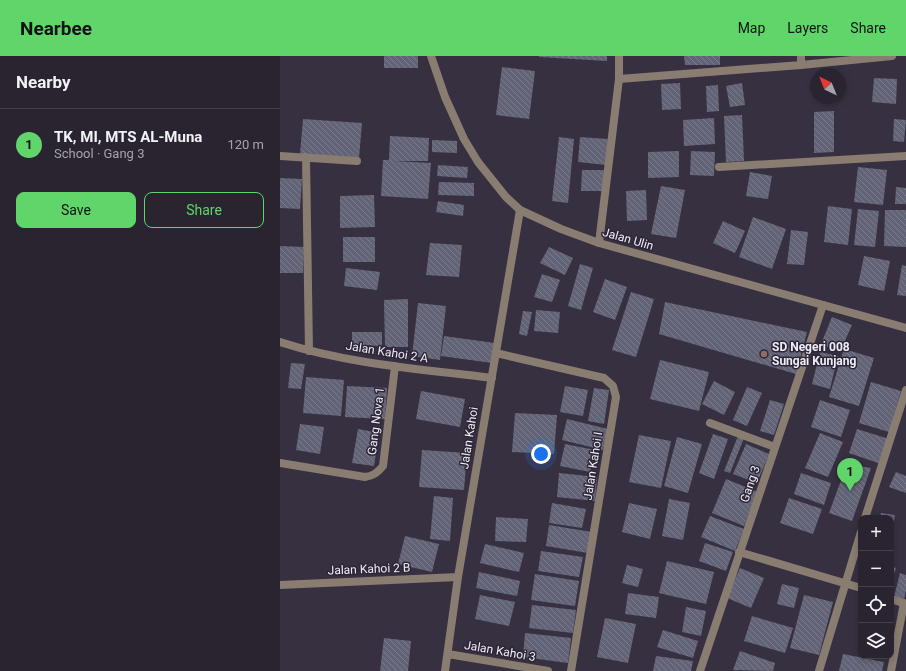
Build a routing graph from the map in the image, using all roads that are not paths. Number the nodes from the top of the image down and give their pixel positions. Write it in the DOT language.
graph roads {
  1 [pos="431,56"];
  2 [pos="619,56"];
  3 [pos="801,56"];
  4 [pos="892,56"];
  5 [pos="801,65"];
  6 [pos="619,79"];
  7 [pos="280,156"];
  8 [pos="906,156"];
  9 [pos="306,157"];
  10 [pos="357,161"];
  11 [pos="719,167"];
  12 [pos="520,210"];
  13 [pos="599,244"];
  14 [pos="823,305"];
  15 [pos="906,328"];
  16 [pos="280,342"];
  17 [pos="309,352"];
  18 [pos="496,353"];
  19 [pos="394,366"];
  20 [pos="492,378"];
  21 [pos="906,390"];
  22 [pos="710,423"];
  23 [pos="775,447"];
  24 [pos="280,463"];
  25 [pos="866,515"];
  26 [pos="858,541"];
  27 [pos="740,552"];
  28 [pos="458,578"];
  29 [pos="845,582"];
  30 [pos="280,585"];
  31 [pos="858,587"];
  32 [pos="894,600"];
  33 [pos="905,604"];
  34 [pos="448,654"];
  35 [pos="445,671"];
  36 [pos="548,671"];
  37 [pos="571,671"];
  38 [pos="700,671"];
  39 [pos="819,671"];
  40 [pos="891,671"];
  1 -- 12 [label="street, Jalan Ulin"];
  2 -- 6 [label="street"];
  3 -- 5 [label="street"];
  4 -- 5 [label="street"];
  5 -- 6 [label="street"];
  6 -- 13 [label="street"];
  7 -- 9 [label="street"];
  8 -- 11 [label="street"];
  9 -- 10 [label="street"];
  9 -- 17 [label="street"];
  12 -- 13 [label="street, Jalan Ulin"];
  12 -- 18 [label="street, Jalan Kahoi"];
  13 -- 14 [label="street, Jalan Ulin"];
  14 -- 15 [label="street, Jalan Ulin"];
  14 -- 23 [label="street, Gang 3"];
  16 -- 17 [label="street, Jalan Kahoi 2 A"];
  17 -- 19 [label="street, Jalan Kahoi 2 A"];
  18 -- 20 [label="street, Jalan Kahoi"];
  18 -- 37 [label="street, Jalan Kahoi I"];
  19 -- 20 [label="street, Jalan Kahoi 2 A"];
  19 -- 24 [label="street, Gang Nova 1"];
  20 -- 28 [label="street, Jalan Kahoi"];
  21 -- 25 [label="street"];
  22 -- 23 [label="street"];
  23 -- 27 [label="street, Gang 3"];
  26 -- 29 [label="street"];
  27 -- 29 [label="street"];
  27 -- 38 [label="street, Gang 3"];
  28 -- 30 [label="street, Jalan Kahoi 2 B"];
  28 -- 34 [label="street, Jalan Kahoi"];
  29 -- 31 [label="street"];
  29 -- 39 [label="street"];
  32 -- 33 [label="street"];
  33 -- 40 [label="street"];
  34 -- 35 [label="street, Jalan Kahoi"];
  34 -- 36 [label="street, Jalan Kahoi 3"];
}
